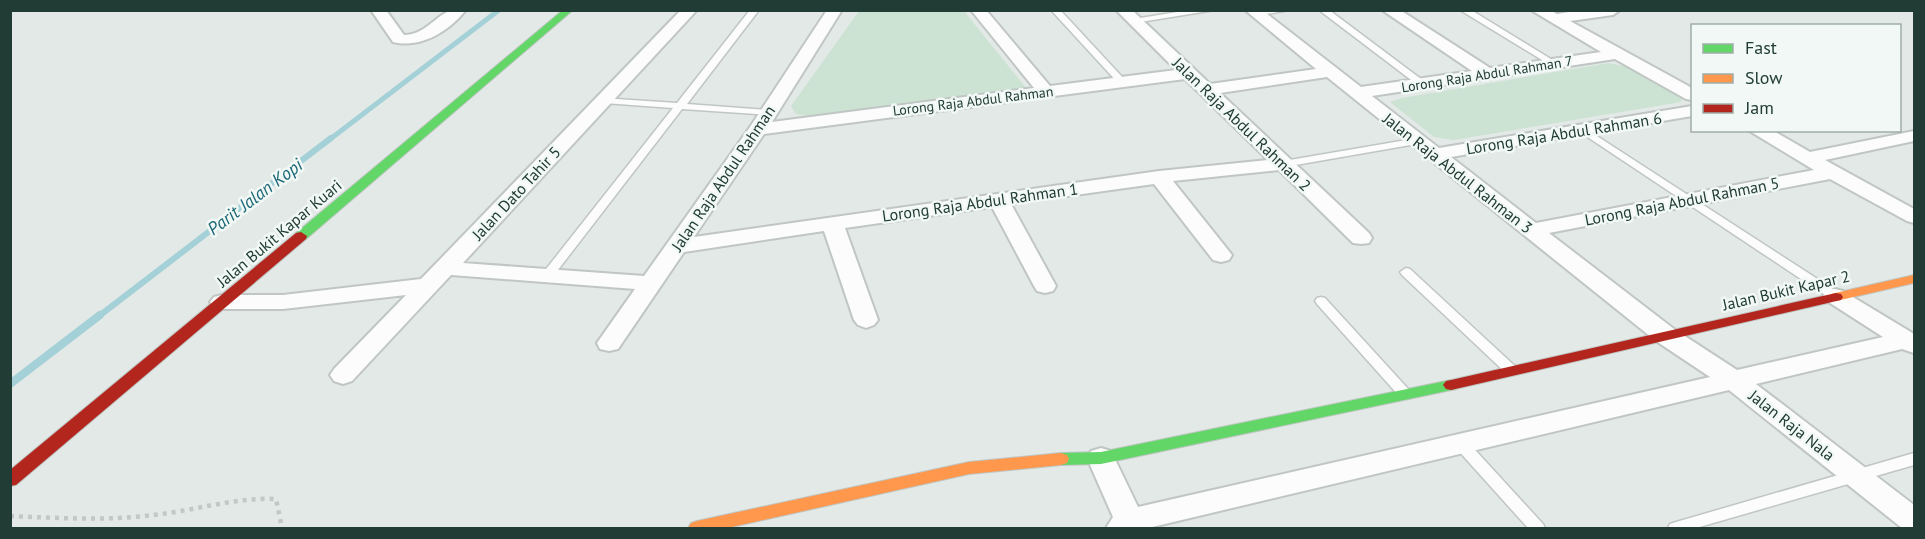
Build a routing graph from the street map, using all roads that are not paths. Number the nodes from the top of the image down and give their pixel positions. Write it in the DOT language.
graph roads {
  1 [pos="378,10"];
  2 [pos="459,10"];
  3 [pos="569,10"];
  4 [pos="690,10"];
  5 [pos="755,10"];
  6 [pos="835,10"];
  7 [pos="978,10"];
  8 [pos="1055,10"];
  9 [pos="1211,10"];
  10 [pos="1285,10"];
  11 [pos="1323,10"];
  12 [pos="1389,10"];
  13 [pos="1464,10"];
  14 [pos="1538,10"];
  15 [pos="1613,10"];
  16 [pos="1254,12"];
  17 [pos="1128,16"];
  18 [pos="1554,19"];
  19 [pos="1617,54"];
  20 [pos="1555,64"];
  21 [pos="1330,72"];
  22 [pos="1189,73"];
  23 [pos="1488,74"];
  24 [pos="1691,77"];
  25 [pos="1666,81"];
  26 [pos="1122,82"];
  27 [pos="1422,84"];
  28 [pos="1205,90"];
  29 [pos="1046,92"];
  30 [pos="1357,93"];
  31 [pos="1691,94"];
  32 [pos="604,100"];
  33 [pos="678,106"];
  34 [pos="1691,111"];
  35 [pos="763,121"];
  36 [pos="1583,130"];
  37 [pos="1761,132"];
  38 [pos="1914,136"];
  39 [pos="1418,141"];
  40 [pos="1435,154"];
  41 [pos="1807,158"];
  42 [pos="1284,164"];
  43 [pos="1834,172"];
  44 [pos="1159,177"];
  45 [pos="998,200"];
  46 [pos="1689,200"];
  47 [pos="1914,217"];
  48 [pos="832,223"];
  49 [pos="1531,230"];
  50 [pos="1361,238"];
  51 [pos="677,246"];
  52 [pos="1221,255"];
  53 [pos="1406,272"];
  54 [pos="437,276"];
  55 [pos="548,276"];
  56 [pos="1914,279"];
  57 [pos="651,283"];
  58 [pos="1046,286"];
  59 [pos="1835,296"];
  60 [pos="1321,301"];
  61 [pos="222,303"];
  62 [pos="866,320"];
  63 [pos="1665,335"];
  64 [pos="609,343"];
  65 [pos="1910,343"];
  66 [pos="1513,372"];
  67 [pos="343,375"];
  68 [pos="1735,381"];
  69 [pos="1405,394"];
  70 [pos="1461,444"];
  71 [pos="1101,458"];
  72 [pos="1914,459"];
  73 [pos="1856,475"];
  74 [pos="10,480"];
  75 [pos="1914,521"];
  76 [pos="1125,525"];
  77 [pos="697,528"];
  78 [pos="1538,528"];
  79 [pos="1676,528"];
  1 -- 2 [label="street"];
  3 -- 61 [label="street, Jalan Bukit Kapar Kuari"];
  4 -- 32 [label="street, Jalan Dato Tahir 5"];
  5 -- 33 [label="lane"];
  6 -- 35 [label="street, Jalan Raja Abdul Rahman"];
  7 -- 29 [label="street"];
  8 -- 26 [label="lane"];
  9 -- 17 [label="lane"];
  10 -- 16 [label="lane"];
  11 -- 27 [label="lane"];
  12 -- 23 [label="street"];
  13 -- 20 [label="lane"];
  14 -- 18 [label="street"];
  15 -- 18 [label="street"];
  16 -- 21 [label="street, Jalan Raja Abdul Rahman 3"];
  17 -- 22 [label="street, Jalan Raja Abdul Rahman 2"];
  18 -- 19 [label="street"];
  19 -- 20 [label="street, Lorong Raja Abdul Rahman 7"];
  19 -- 25 [label="street"];
  20 -- 23 [label="street, Lorong Raja Abdul Rahman 7"];
  21 -- 28 [label="street"];
  21 -- 30 [label="street, Jalan Raja Abdul Rahman 3"];
  22 -- 26 [label="street, Lorong Raja Abdul Rahman"];
  22 -- 28 [label="street, Jalan Raja Abdul Rahman 2"];
  23 -- 27 [label="street, Lorong Raja Abdul Rahman 7"];
  24 -- 25 [label="street"];
  25 -- 31 [label="street"];
  26 -- 29 [label="street, Lorong Raja Abdul Rahman"];
  27 -- 30 [label="street, Lorong Raja Abdul Rahman 7"];
  28 -- 42 [label="street, Jalan Raja Abdul Rahman 2"];
  29 -- 35 [label="street, Lorong Raja Abdul Rahman"];
  30 -- 39 [label="street, Jalan Raja Abdul Rahman 3"];
  32 -- 33 [label="lane"];
  32 -- 54 [label="street, Jalan Dato Tahir 5"];
  33 -- 35 [label="lane"];
  33 -- 55 [label="lane"];
  34 -- 36 [label="street, Lorong Raja Abdul Rahman 6"];
  35 -- 51 [label="street, Jalan Raja Abdul Rahman"];
  36 -- 40 [label="street, Lorong Raja Abdul Rahman 6"];
  36 -- 46 [label="lane"];
  37 -- 41 [label="street"];
  38 -- 41 [label="street"];
  39 -- 40 [label="street, Jalan Raja Abdul Rahman 3"];
  39 -- 42 [label="lane"];
  40 -- 49 [label="street, Jalan Raja Abdul Rahman 3"];
  41 -- 43 [label="street"];
  42 -- 44 [label="street, Lorong Raja Abdul Rahman 1"];
  42 -- 50 [label="street, Jalan Raja Abdul Rahman 2"];
  43 -- 46 [label="street, Lorong Raja Abdul Rahman 5"];
  43 -- 47 [label="street"];
  44 -- 45 [label="street, Lorong Raja Abdul Rahman 1"];
  44 -- 52 [label="street"];
  45 -- 48 [label="street, Lorong Raja Abdul Rahman 1"];
  45 -- 58 [label="street"];
  46 -- 49 [label="street, Lorong Raja Abdul Rahman 5"];
  46 -- 59 [label="lane"];
  48 -- 51 [label="street, Lorong Raja Abdul Rahman 1"];
  48 -- 62 [label="street"];
  49 -- 63 [label="street, Jalan Raja Abdul Rahman 3"];
  51 -- 57 [label="street, Jalan Raja Abdul Rahman"];
  53 -- 66 [label="lane"];
  54 -- 55 [label="street"];
  54 -- 61 [label="street"];
  54 -- 67 [label="street, Jalan Dato Tahir 5"];
  55 -- 57 [label="street"];
  56 -- 59 [label="street, Jalan Bukit Kapar 2"];
  57 -- 64 [label="street, Jalan Raja Abdul Rahman"];
  59 -- 63 [label="street, Jalan Bukit Kapar 2"];
  59 -- 65 [label="street"];
  60 -- 69 [label="lane"];
  61 -- 74 [label="street, Jalan Bukit Kapar Kuari"];
  63 -- 66 [label="street, Jalan Bukit Kapar 2"];
  63 -- 68 [label="street, Jalan Raja Nala"];
  65 -- 68 [label="street"];
  66 -- 69 [label="street, Jalan Bukit Kapar 2"];
  68 -- 70 [label="street"];
  68 -- 73 [label="street, Jalan Raja Nala"];
  69 -- 71 [label="street, Jalan Bukit Kapar 2"];
  70 -- 76 [label="street"];
  70 -- 78 [label="lane"];
  71 -- 76 [label="street"];
  71 -- 77 [label="street, Jalan Bukit Kapar 2"];
  72 -- 73 [label="lane"];
  73 -- 75 [label="street, Jalan Raja Nala"];
  73 -- 79 [label="lane"];
}
